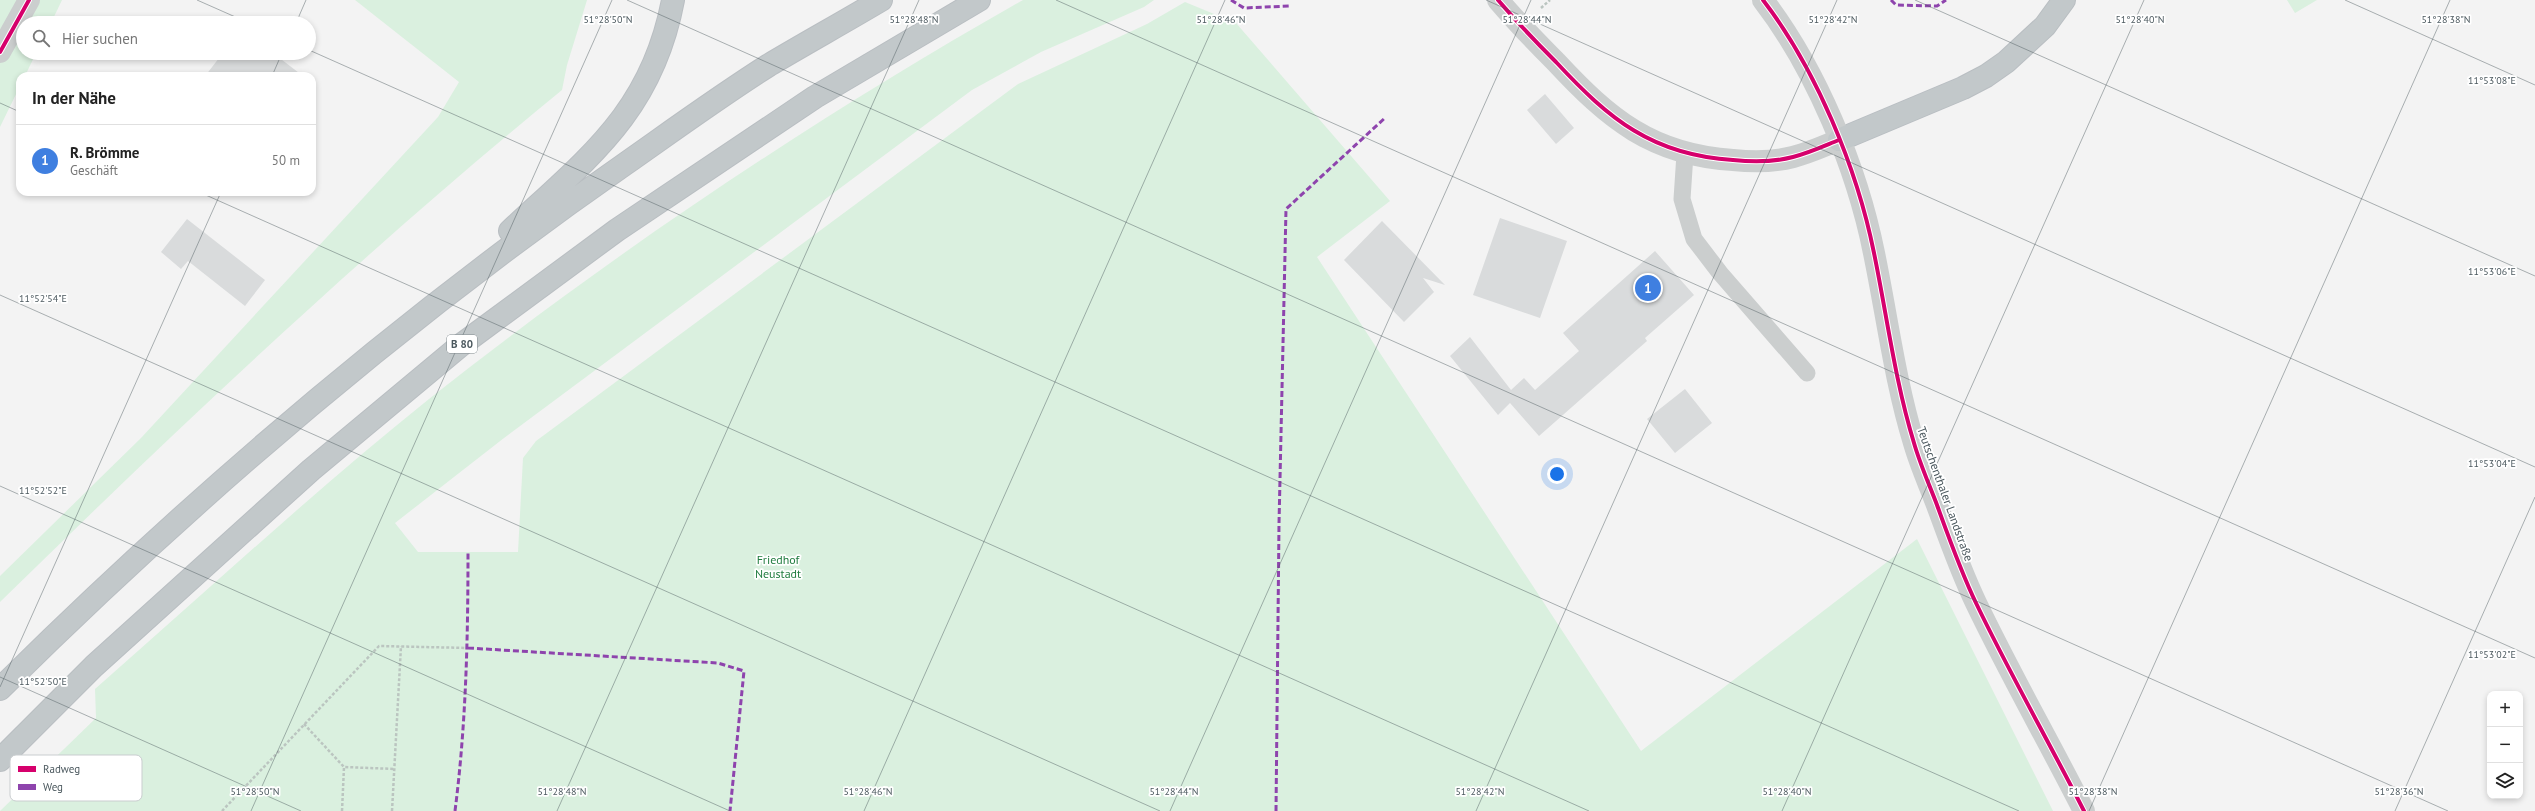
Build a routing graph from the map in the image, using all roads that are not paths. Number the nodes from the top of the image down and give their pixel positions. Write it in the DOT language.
graph roads {
  1 [pos="29,0"];
  2 [pos="673,0"];
  3 [pos="881,0"];
  4 [pos="980,0"];
  5 [pos="1498,0"];
  6 [pos="1763,0"];
  7 [pos="2064,0"];
  8 [pos="20,16"];
  9 [pos="16,23"];
  10 [pos="0,52"];
  11 [pos="1839,140"];
  12 [pos="1685,154"];
  13 [pos="413,320"];
  14 [pos="1807,373"];
  15 [pos="0,689"];
  16 [pos="0,760"];
  17 [pos="2084,811"];
  1 -- 8 [label="street"];
  2 -- 13 [label="highway"];
  3 -- 13 [label="highway"];
  4 -- 16 [label="highway, B 80"];
  5 -- 12 [label="street"];
  6 -- 11 [label="street, Teutschenthaler Landstraße"];
  7 -- 11 [label="highway"];
  9 -- 10 [label="street"];
  11 -- 12 [label="street"];
  11 -- 17 [label="street, Teutschenthaler Landstraße"];
  12 -- 14 [label="lane"];
  13 -- 15 [label="highway"];
}
